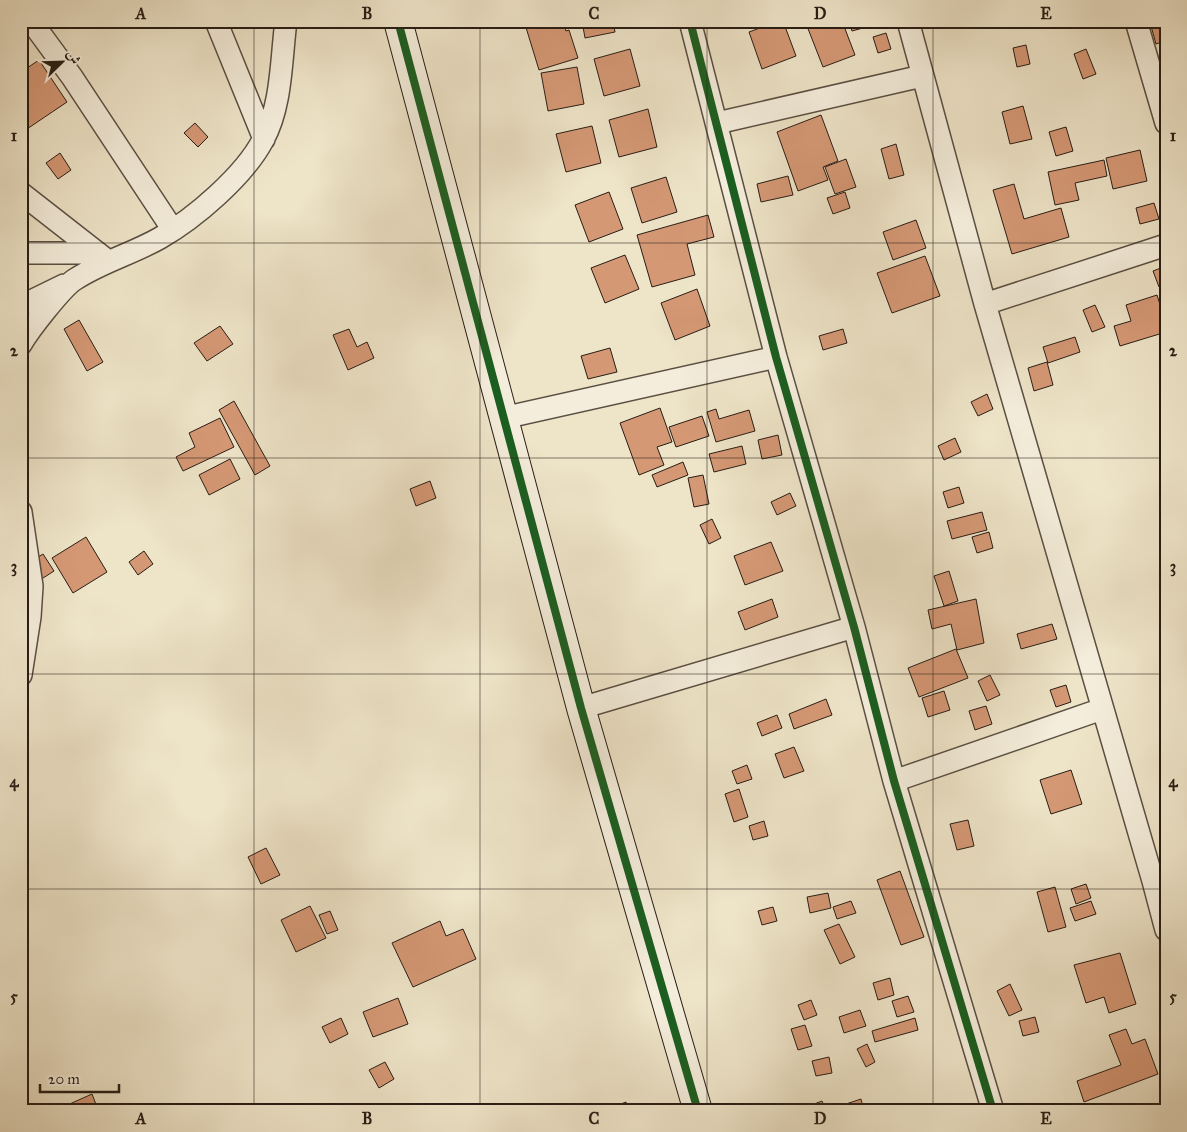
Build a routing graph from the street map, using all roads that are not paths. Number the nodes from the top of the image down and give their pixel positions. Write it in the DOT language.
graph roads {
  1 [pos="31,21"];
  2 [pos="216,21"];
  3 [pos="286,21"];
  4 [pos="398,21"];
  5 [pos="690,21"];
  6 [pos="908,21"];
  7 [pos="1136,21"];
  8 [pos="922,76"];
  9 [pos="717,123"];
  10 [pos="1166,123"];
  11 [pos="264,139"];
  12 [pos="21,193"];
  13 [pos="172,230"];
  14 [pos="1166,245"];
  15 [pos="21,253"];
  16 [pos="103,257"];
  17 [pos="73,281"];
  18 [pos="985,304"];
  19 [pos="21,306"];
  20 [pos="21,344"];
  21 [pos="776,357"];
  22 [pos="503,418"];
  23 [pos="21,512"];
  24 [pos="854,627"];
  25 [pos="21,675"];
  26 [pos="581,708"];
  27 [pos="1102,709"];
  28 [pos="894,781"];
  29 [pos="1160,879"];
  30 [pos="1166,930"];
  31 [pos="698,1111"];
  32 [pos="994,1111"];
  1 -- 13 [label="street"];
  2 -- 11 [label="street"];
  3 -- 11 [label="street"];
  4 -- 22 [label="street"];
  5 -- 9 [label="street"];
  6 -- 8 [label="street"];
  7 -- 10 [label="street"];
  8 -- 9 [label="street"];
  8 -- 18 [label="street"];
  9 -- 21 [label="street"];
  11 -- 13 [label="street"];
  12 -- 16 [label="street"];
  13 -- 16 [label="street"];
  14 -- 18 [label="street"];
  15 -- 16 [label="street"];
  16 -- 17 [label="street"];
  17 -- 19 [label="street"];
  17 -- 20 [label="street"];
  18 -- 27 [label="street"];
  21 -- 22 [label="street"];
  21 -- 24 [label="street"];
  22 -- 26 [label="street"];
  23 -- 25 [label="street"];
  24 -- 26 [label="street"];
  24 -- 28 [label="street"];
  26 -- 31 [label="street"];
  27 -- 28 [label="street"];
  27 -- 29 [label="street"];
  28 -- 32 [label="street"];
  29 -- 30 [label="street"];
}
